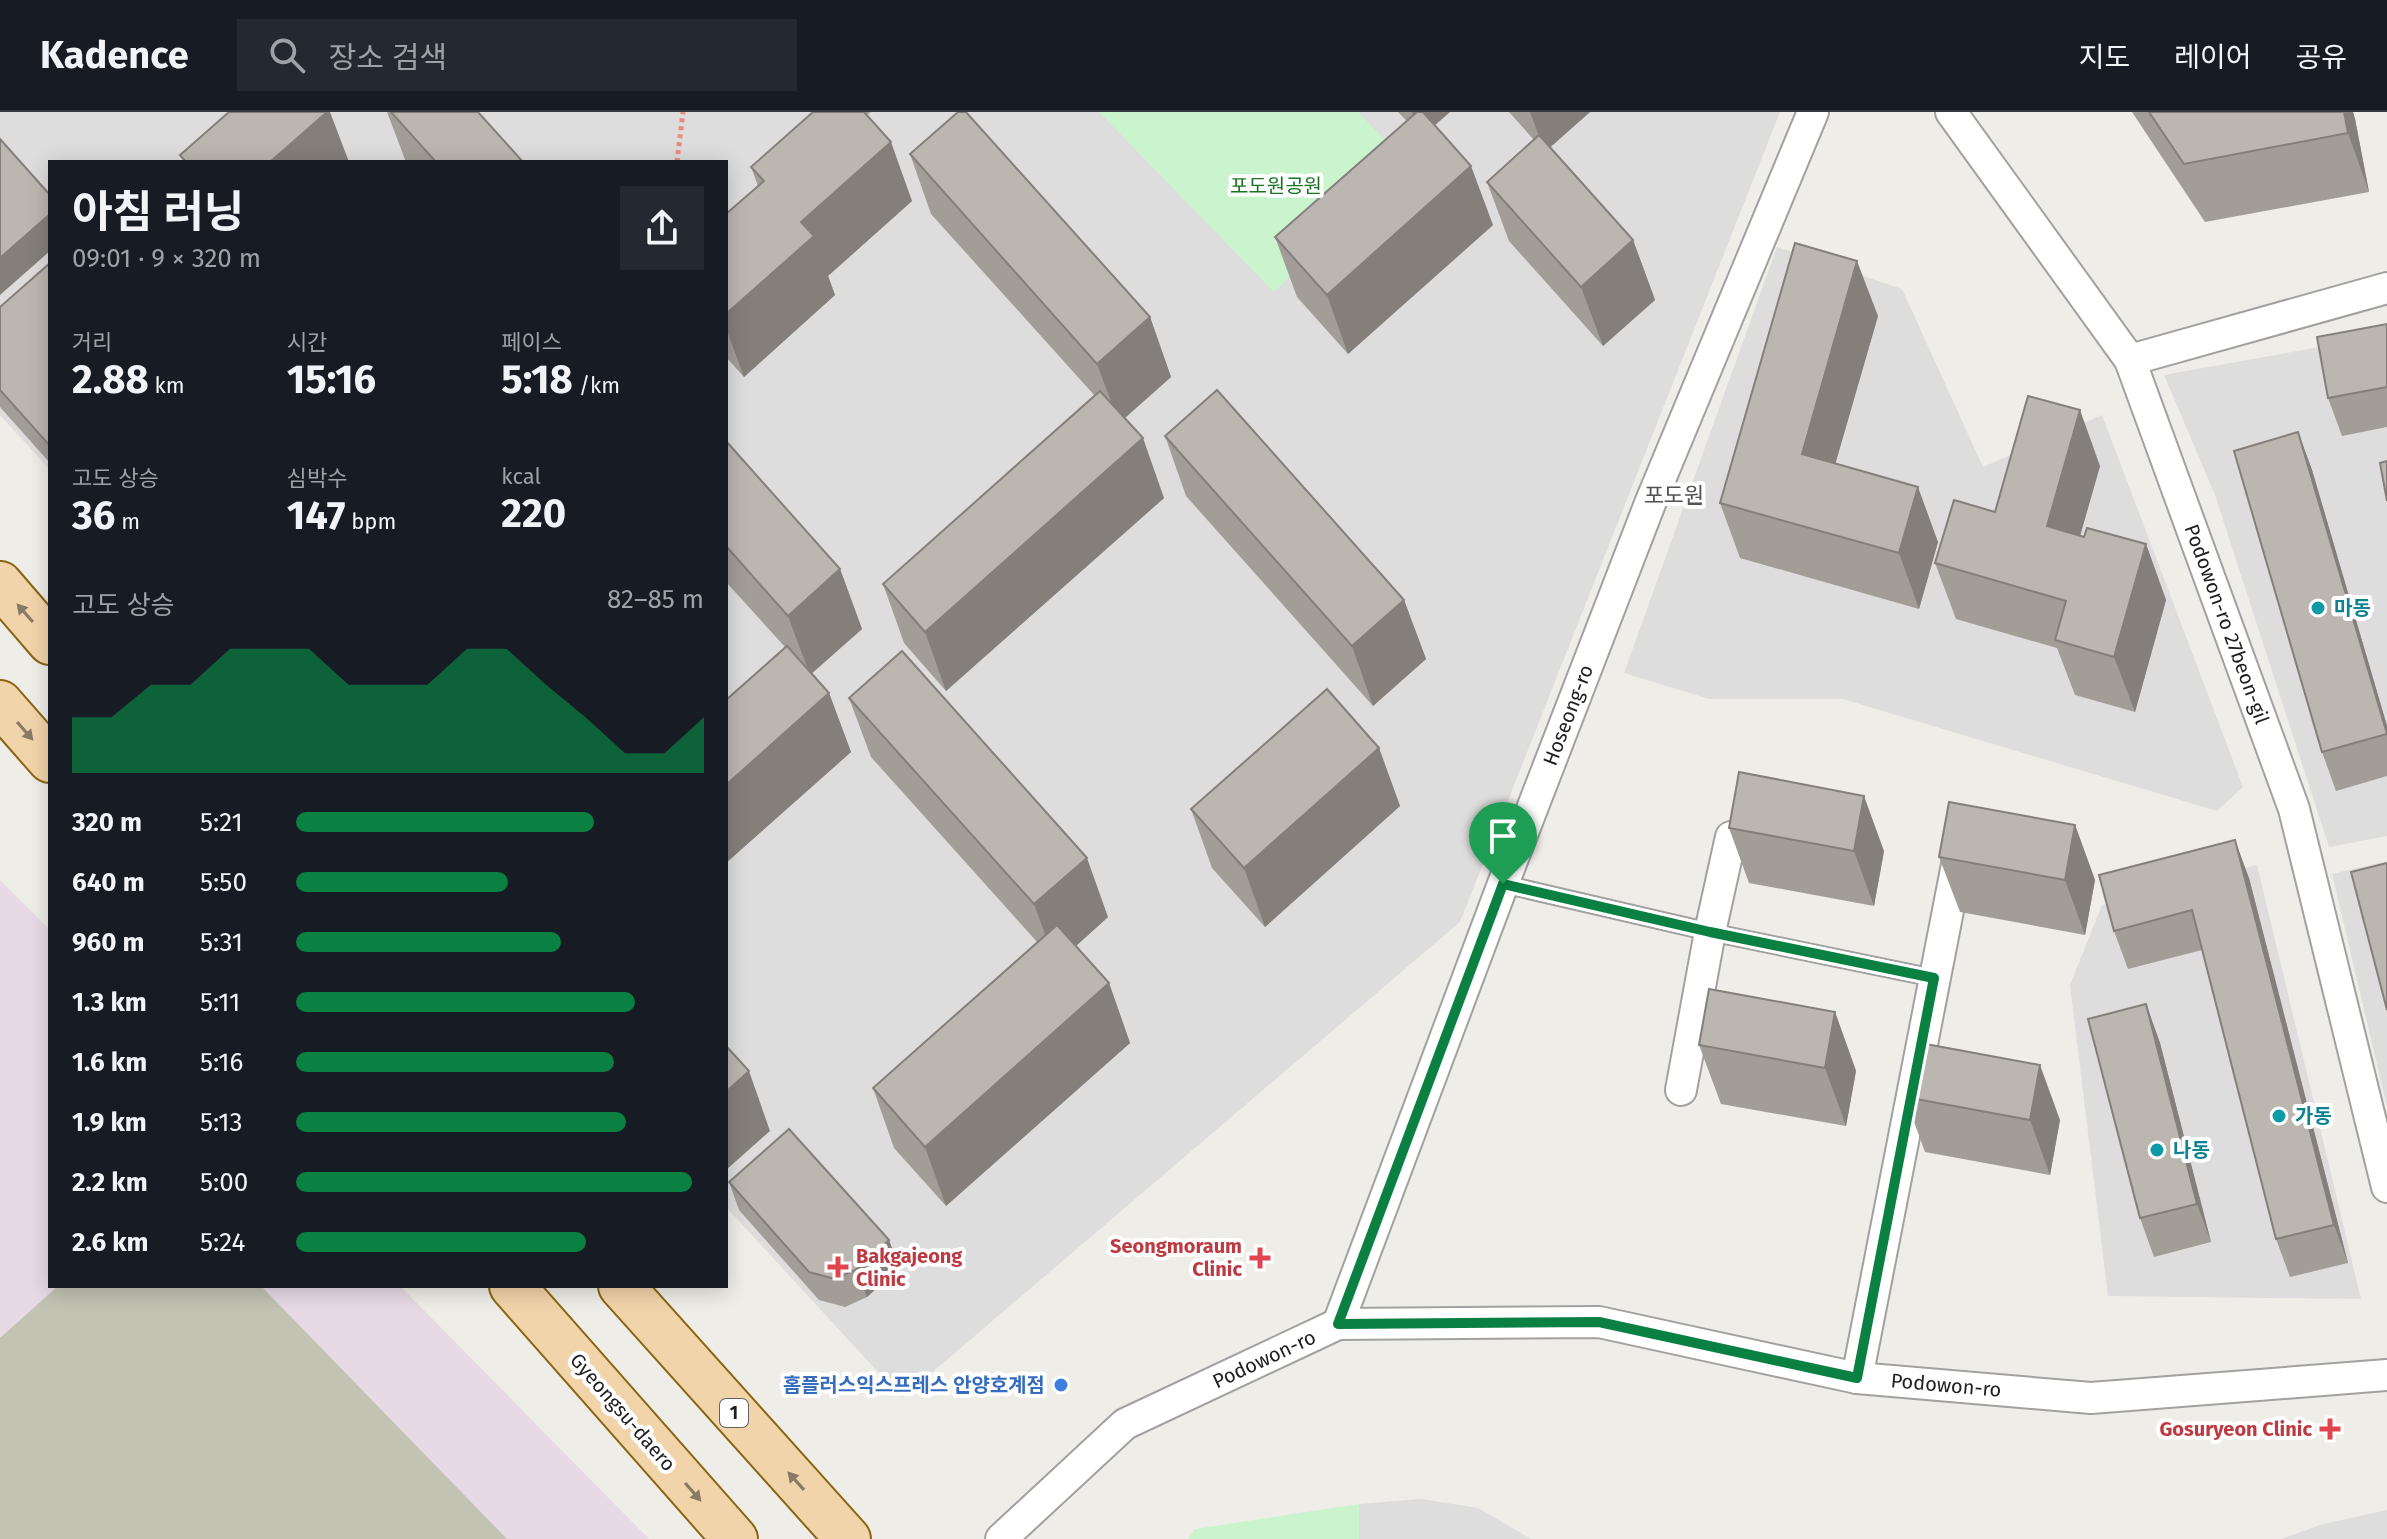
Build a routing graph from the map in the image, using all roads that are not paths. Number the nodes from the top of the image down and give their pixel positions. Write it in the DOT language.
graph roads {
  1 [pos="1813,112"];
  2 [pos="1951,112"];
  3 [pos="2387,288"];
  4 [pos="2130,360"];
  5 [pos="0,584"];
  6 [pos="48,640"];
  7 [pos="0,703"];
  8 [pos="48,758"];
  9 [pos="1963,836"];
  10 [pos="1731,837"];
  11 [pos="1503,884"];
  12 [pos="1710,932"];
  13 [pos="1934,978"];
  14 [pos="1681,1090"];
  15 [pos="2387,1187"];
  16 [pos="514,1288"];
  17 [pos="623,1288"];
  18 [pos="1338,1324"];
  19 [pos="2387,1375"];
  20 [pos="1857,1378"];
  21 [pos="735,1539"];
  22 [pos="848,1539"];
  23 [pos="1001,1539"];
  1 -- 11 [label="street, Hoseong-ro"];
  2 -- 4 [label="street, Podowon-ro 27beon-gil"];
  3 -- 4 [label="street"];
  4 -- 15 [label="street, Podowon-ro 27beon-gil"];
  6 -- 5 [label="main road, one-way"];
  7 -- 8 [label="main road, one-way"];
  9 -- 13 [label="street"];
  10 -- 12 [label="street"];
  11 -- 12 [label="lane"];
  11 -- 18 [label="street, Hoseong-ro"];
  12 -- 13 [label="lane"];
  12 -- 14 [label="street"];
  13 -- 20 [label="street"];
  16 -- 21 [label="main road, Gyeongsu-daero, one-way"];
  22 -- 17 [label="main road, 1, one-way"];
  18 -- 20 [label="street, Podowon-ro"];
  18 -- 23 [label="street, Podowon-ro"];
  19 -- 20 [label="street, Podowon-ro"];
}
